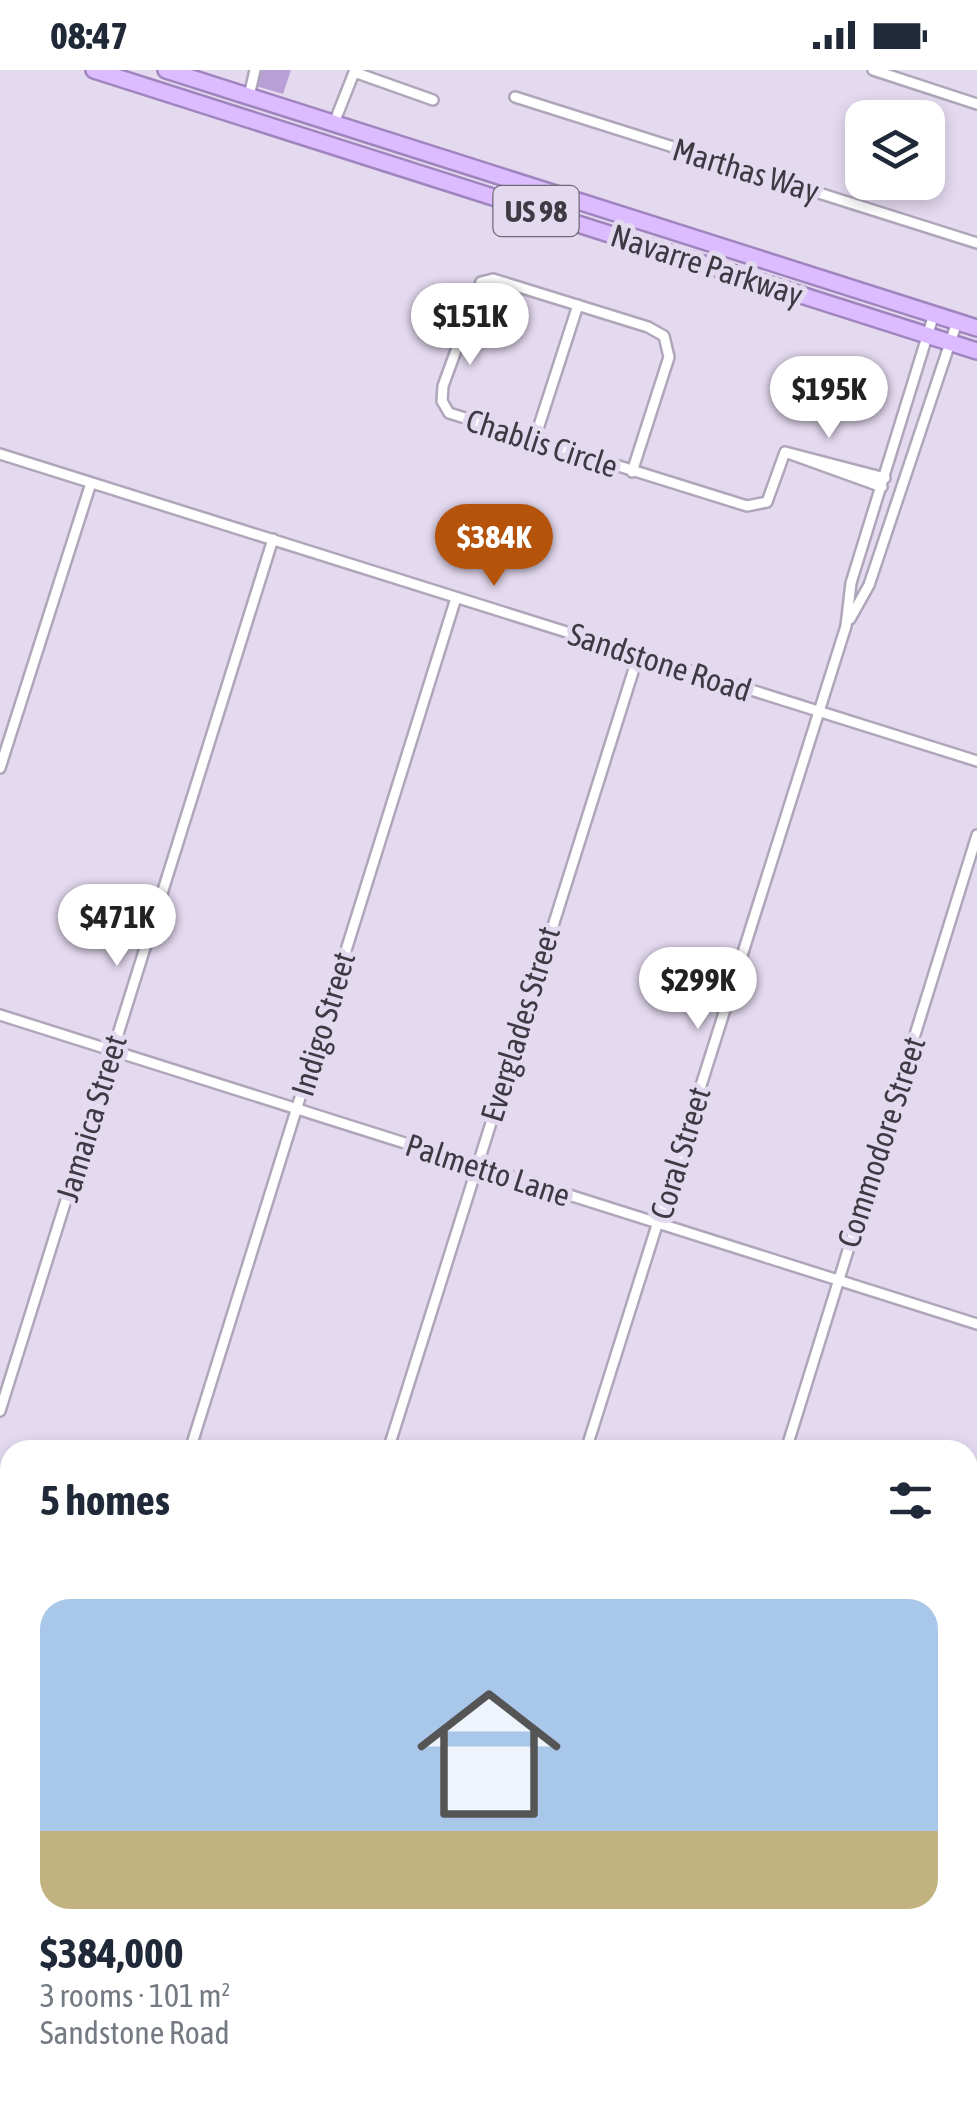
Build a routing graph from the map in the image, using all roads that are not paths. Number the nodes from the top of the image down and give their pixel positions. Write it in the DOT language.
graph roads {
  1 [pos="94,70"];
  2 [pos="166,70"];
  3 [pos="255,70"];
  4 [pos="873,70"];
  5 [pos="354,71"];
  6 [pos="250,96"];
  7 [pos="515,97"];
  8 [pos="433,100"];
  9 [pos="977,104"];
  10 [pos="334,124"];
  11 [pos="708,242"];
  12 [pos="977,242"];
  13 [pos="701,263"];
  14 [pos="578,306"];
  15 [pos="934,314"];
  16 [pos="957,322"];
  17 [pos="977,328"];
  18 [pos="927,335"];
  19 [pos="952,343"];
  20 [pos="977,351"];
  21 [pos="534,442"];
  22 [pos="0,454"];
  23 [pos="632,472"];
  24 [pos="91,483"];
  25 [pos="884,483"];
  26 [pos="273,539"];
  27 [pos="456,598"];
  28 [pos="846,626"];
  29 [pos="638,656"];
  30 [pos="818,711"];
  31 [pos="977,761"];
  32 [pos="0,768"];
  33 [pos="977,835"];
  34 [pos="0,1016"];
  35 [pos="112,1050"];
  36 [pos="298,1107"];
  37 [pos="476,1167"];
  38 [pos="658,1224"];
  39 [pos="837,1280"];
  40 [pos="977,1324"];
  41 [pos="0,1410"];
  42 [pos="193,1440"];
  43 [pos="391,1440"];
  44 [pos="589,1440"];
  45 [pos="789,1440"];
  1 -- 13 [label="highway, Navarre Parkway / US 98"];
  2 -- 6 [label="highway, Navarre Parkway / US 98"];
  3 -- 6 [label="street"];
  4 -- 9 [label="street"];
  5 -- 8 [label="street"];
  5 -- 10 [label="street"];
  6 -- 10 [label="highway, Navarre Parkway / US 98"];
  7 -- 12 [label="street, Marthas Way"];
  10 -- 11 [label="highway, Navarre Parkway / US 98"];
  11 -- 13 [label="street"];
  11 -- 15 [label="highway, Navarre Parkway / US 98"];
  13 -- 18 [label="highway, Navarre Parkway / US 98"];
  14 -- 21 [label="street"];
  14 -- 21 [label="street, Chablis Circle"];
  14 -- 23 [label="street, Chablis Circle"];
  15 -- 16 [label="highway, Navarre Parkway / US 98"];
  15 -- 18 [label="street, Coral Street"];
  16 -- 17 [label="highway, Navarre Parkway / US 98"];
  16 -- 19 [label="street, Coral Street"];
  18 -- 19 [label="highway, Navarre Parkway / US 98"];
  18 -- 25 [label="street, Coral Street"];
  19 -- 20 [label="highway, Navarre Parkway / US 98"];
  19 -- 28 [label="street, Coral Street"];
  21 -- 23 [label="street, Chablis Circle"];
  22 -- 24 [label="street, Sandstone Road"];
  23 -- 25 [label="street, Chablis Circle"];
  24 -- 26 [label="street, Sandstone Road"];
  24 -- 32 [label="street"];
  25 -- 28 [label="street, Coral Street"];
  26 -- 27 [label="street, Sandstone Road"];
  26 -- 35 [label="street, Jamaica Street"];
  27 -- 29 [label="street, Sandstone Road"];
  27 -- 36 [label="street, Indigo Street"];
  28 -- 30 [label="street, Coral Street"];
  29 -- 30 [label="street, Sandstone Road"];
  29 -- 37 [label="street, Everglades Street"];
  30 -- 31 [label="street, Sandstone Road"];
  30 -- 38 [label="street, Coral Street"];
  33 -- 39 [label="street, Commodore Street"];
  34 -- 35 [label="street, Palmetto Lane"];
  35 -- 36 [label="street, Palmetto Lane"];
  35 -- 41 [label="street, Jamaica Street"];
  36 -- 37 [label="street, Palmetto Lane"];
  36 -- 42 [label="street, Indigo Street"];
  37 -- 38 [label="street, Palmetto Lane"];
  37 -- 43 [label="street, Everglades Street"];
  38 -- 39 [label="street, Palmetto Lane"];
  38 -- 44 [label="street, Coral Street"];
  39 -- 40 [label="street, Palmetto Lane"];
  39 -- 45 [label="street, Commodore Street"];
}
